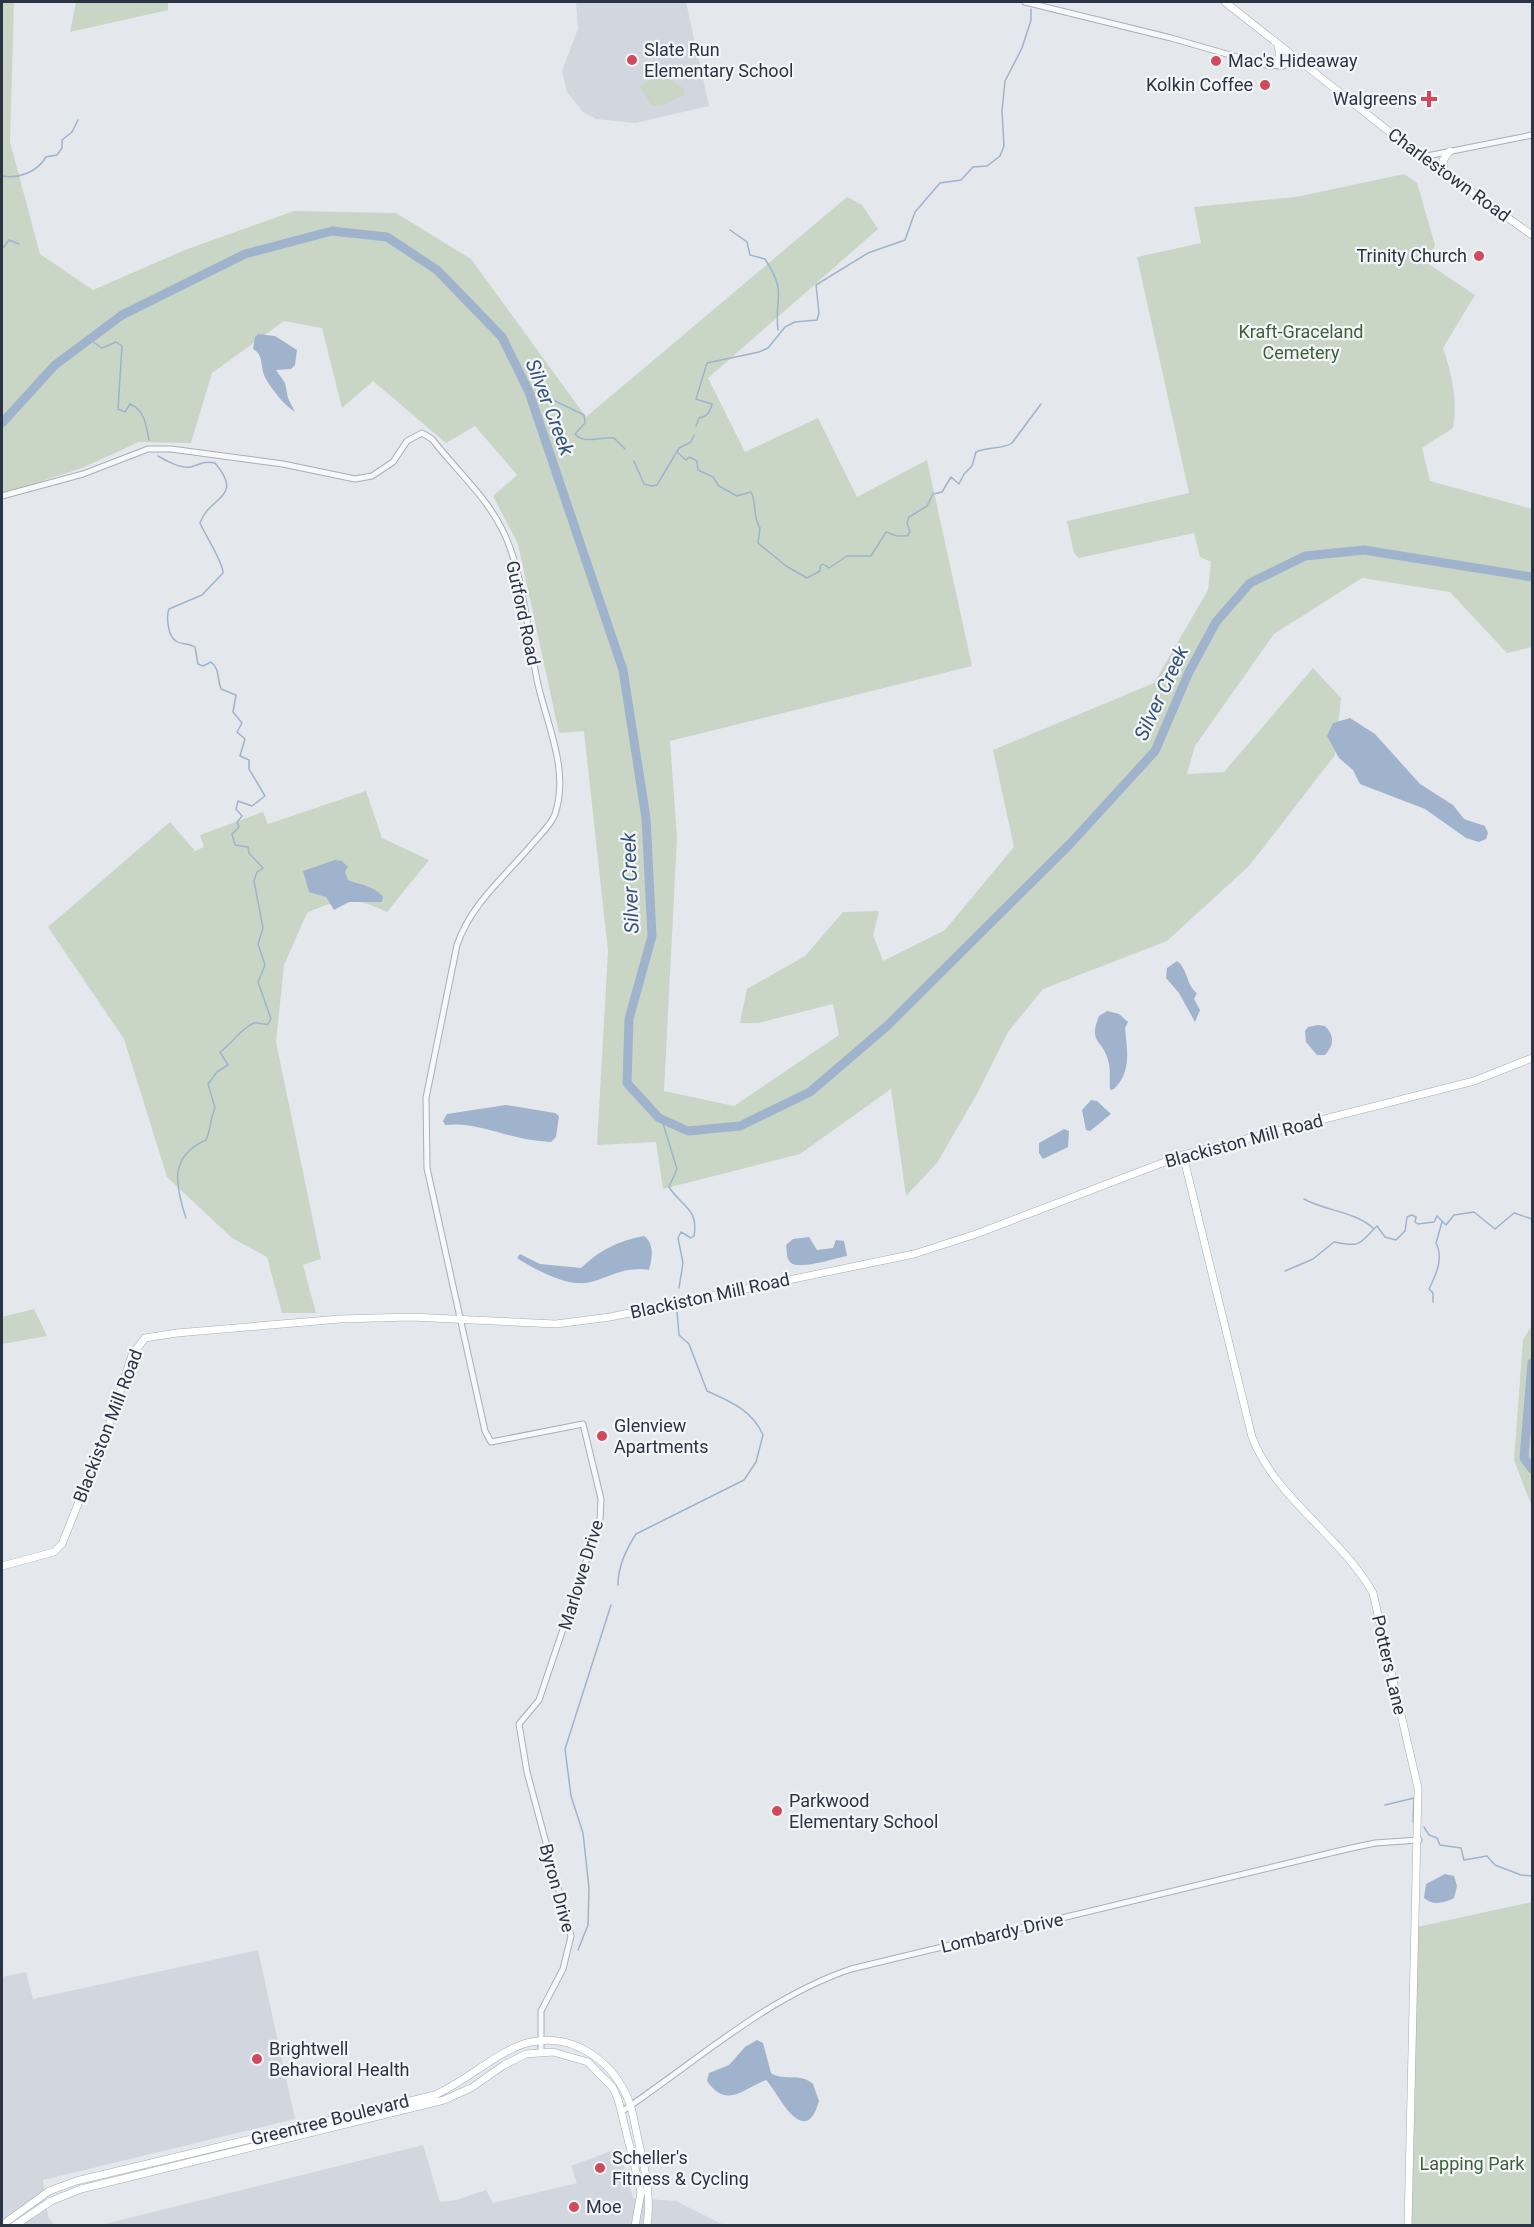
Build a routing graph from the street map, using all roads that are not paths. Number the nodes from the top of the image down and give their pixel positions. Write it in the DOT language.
graph roads {
  1 [pos="1025,2"];
  2 [pos="1225,2"];
  3 [pos="1278,44"];
  4 [pos="1298,59"];
  5 [pos="1270,66"];
  6 [pos="1533,135"];
  7 [pos="1450,152"];
  8 [pos="1421,157"];
  9 [pos="1444,173"];
  10 [pos="1533,235"];
  11 [pos="2,496"];
  12 [pos="1533,1058"];
  13 [pos="1183,1155"];
  14 [pos="461,1319"];
  15 [pos="2,1566"];
  16 [pos="520,1720"];
  17 [pos="1419,1840"];
  18 [pos="541,2041"];
  19 [pos="541,2052"];
  20 [pos="631,2106"];
  21 [pos="621,2112"];
  22 [pos="284,2132"];
  23 [pos="286,2140"];
  24 [pos="2,2225"];
  25 [pos="14,2226"];
  26 [pos="635,2226"];
  27 [pos="647,2226"];
  28 [pos="1408,2226"];
  1 -- 5 [label="street"];
  2 -- 3 [label="main road, Charlestown Road"];
  3 -- 4 [label="main road, Charlestown Road"];
  3 -- 5 [label="main road"];
  4 -- 5 [label="street"];
  4 -- 8 [label="main road, Charlestown Road"];
  6 -- 7 [label="street"];
  7 -- 8 [label="street"];
  7 -- 9 [label="main road"];
  8 -- 9 [label="main road, Charlestown Road"];
  9 -- 10 [label="main road, Charlestown Road"];
  11 -- 14 [label="street, Gutford Road"];
  12 -- 13 [label="main road, Blackiston Mill Road"];
  13 -- 14 [label="main road, Blackiston Mill Road"];
  13 -- 17 [label="main road, Potters Lane"];
  14 -- 15 [label="main road, Blackiston Mill Road"];
  14 -- 16 [label="street, Marlowe Drive"];
  16 -- 18 [label="street, Byron Drive"];
  17 -- 20 [label="street, Lombardy Drive"];
  17 -- 28 [label="main road, Potters Lane"];
  18 -- 19 [label="street, Byron Drive"];
  18 -- 20 [label="main road, Greentree Boulevard"];
  18 -- 22 [label="main road, Greentree Boulevard"];
  19 -- 21 [label="main road, Greentree Boulevard"];
  19 -- 23 [label="main road, Greentree Boulevard"];
  20 -- 21 [label="street, Lombardy Drive"];
  20 -- 27 [label="main road, Greentree Boulevard"];
  21 -- 26 [label="main road, Greentree Boulevard"];
  22 -- 23 [label="street"];
  22 -- 24 [label="main road, Greentree Boulevard"];
  23 -- 25 [label="main road, Greentree Boulevard"];
}
